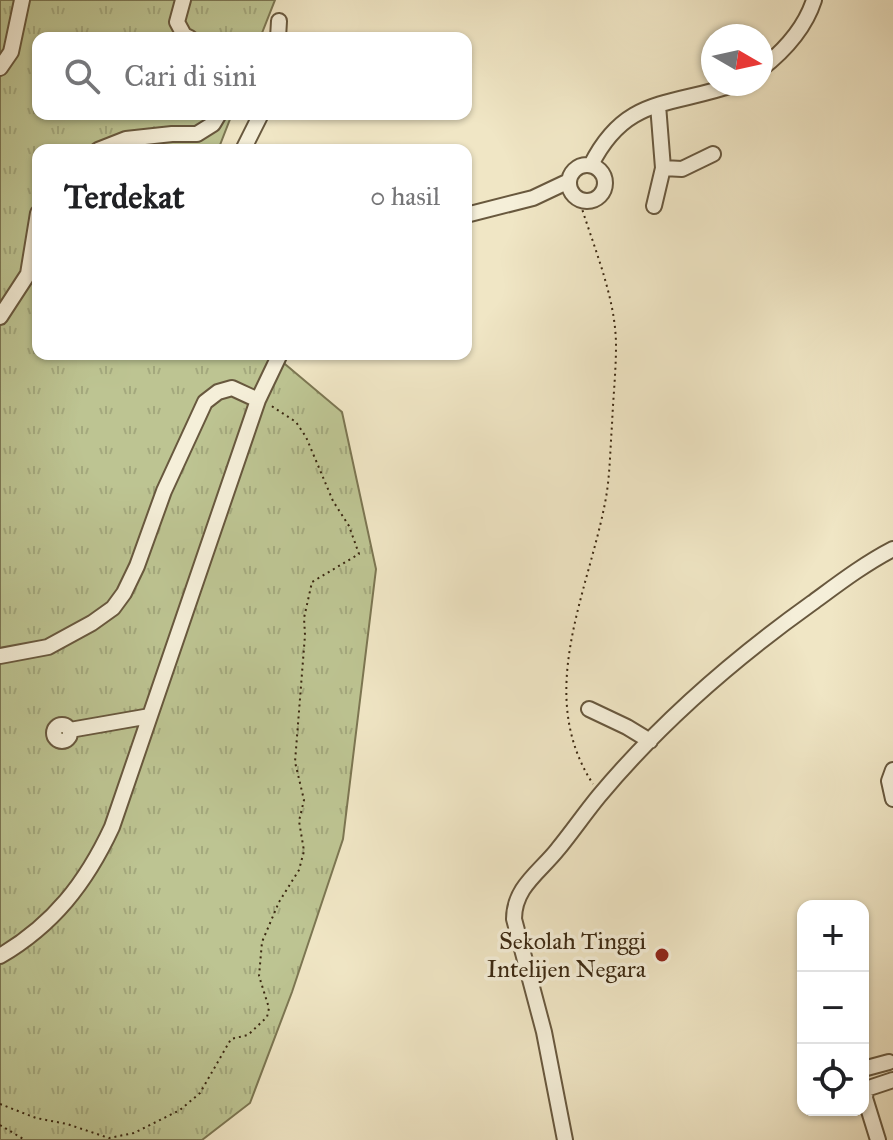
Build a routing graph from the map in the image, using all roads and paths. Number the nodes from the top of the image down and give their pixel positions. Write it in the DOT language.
graph roads {
  1 [pos="22,0"];
  2 [pos="183,0"];
  3 [pos="814,0"];
  4 [pos="279,21"];
  5 [pos="182,32"];
  6 [pos="278,32"];
  7 [pos="773,60"];
  8 [pos="0,68"];
  9 [pos="701,93"];
  10 [pos="658,105"];
  11 [pos="215,120"];
  12 [pos="258,120"];
  13 [pos="113,144"];
  14 [pos="246,144"];
  15 [pos="713,154"];
  16 [pos="591,165"];
  17 [pos="663,168"];
  18 [pos="569,181"];
  19 [pos="579,199"];
  20 [pos="654,206"];
  21 [pos="472,213"];
  22 [pos="32,250"];
  23 [pos="0,317"];
  24 [pos="276,360"];
  25 [pos="258,400"];
  26 [pos="893,549"];
  27 [pos="0,656"];
  28 [pos="589,709"];
  29 [pos="150,716"];
  30 [pos="70,730"];
  31 [pos="650,741"];
  32 [pos="893,770"];
  33 [pos="600,795"];
  34 [pos="893,799"];
  35 [pos="0,956"];
  36 [pos="889,1062"];
  37 [pos="869,1067"];
  38 [pos="893,1080"];
  39 [pos="869,1087"];
  40 [pos="0,1104"];
  41 [pos="869,1111"];
  42 [pos="0,1125"];
  43 [pos="25,1140"];
  44 [pos="565,1140"];
  45 [pos="878,1140"];
  1 -- 8 [label="street"];
  2 -- 5 [label="street"];
  3 -- 7 [label="street"];
  4 -- 6 [label="street"];
  9 -- 10 [label="street"];
  10 -- 16 [label="street"];
  10 -- 17 [label="street"];
  11 -- 13 [label="street"];
  12 -- 14 [label="street"];
  15 -- 17 [label="street"];
  16 -- 18 [label="street"];
  16 -- 19 [label="street"];
  17 -- 20 [label="street"];
  18 -- 19 [label="street"];
  18 -- 21 [label="street"];
  19 -- 33 [label="path"];
  22 -- 23 [label="street"];
  24 -- 25 [label="street"];
  25 -- 27 [label="street"];
  25 -- 29 [label="street"];
  25 -- 40 [label="path"];
  26 -- 31 [label="street"];
  28 -- 31 [label="street"];
  29 -- 30 [label="street"];
  29 -- 35 [label="street"];
  31 -- 33 [label="street"];
  32 -- 34 [label="street"];
  33 -- 44 [label="street"];
  36 -- 37 [label="street"];
  38 -- 39 [label="street"];
  41 -- 45 [label="street"];
  42 -- 43 [label="path"];
}
